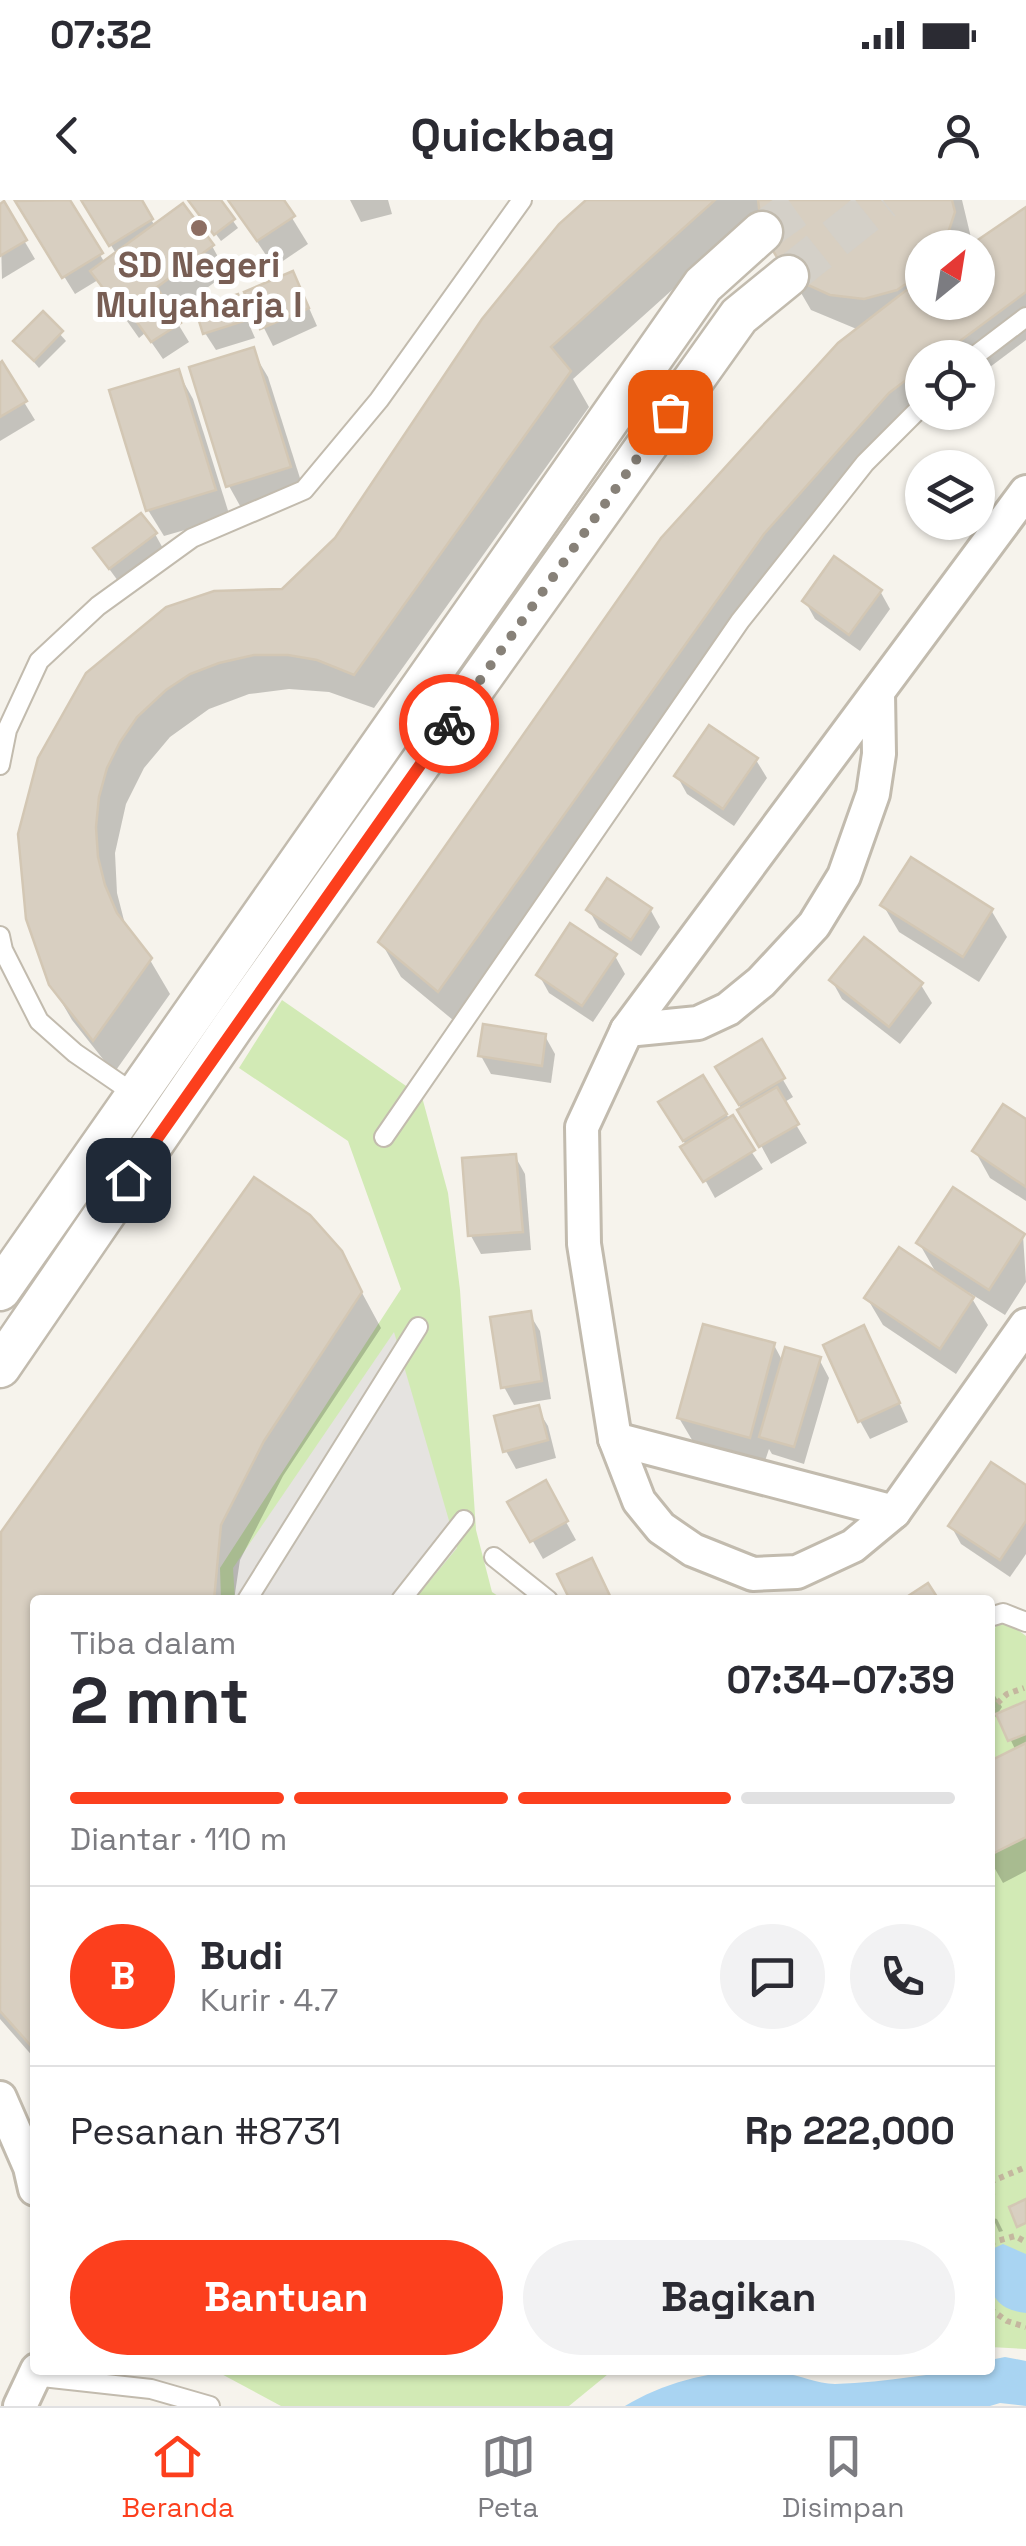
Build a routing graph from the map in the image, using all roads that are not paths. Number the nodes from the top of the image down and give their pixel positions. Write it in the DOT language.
graph roads {
  1 [pos="522,200"];
  2 [pos="762,232"];
  3 [pos="788,276"];
  4 [pos="1026,317"];
  5 [pos="995,341"];
  6 [pos="905,423"];
  7 [pos="1026,492"];
  8 [pos="878,693"];
  9 [pos="0,764"];
  10 [pos="0,936"];
  11 [pos="217,1013"];
  12 [pos="627,1030"];
  13 [pos="136,1095"];
  14 [pos="170,1118"];
  15 [pos="384,1136"];
  16 [pos="0,1290"];
  17 [pos="1026,1325"];
  18 [pos="418,1327"];
  19 [pos="0,1366"];
  20 [pos="614,1439"];
  21 [pos="894,1512"];
  22 [pos="464,1520"];
  23 [pos="494,1557"];
  24 [pos="250,1595"];
  25 [pos="405,1595"];
  26 [pos="542,1595"];
  27 [pos="995,1614"];
  28 [pos="1026,1622"];
  29 [pos="0,2098"];
  30 [pos="30,2167"];
  31 [pos="39,2385"];
  32 [pos="210,2406"];
  1 -- 9 [label="lane"];
  2 -- 11 [label="street"];
  3 -- 11 [label="street"];
  4 -- 5 [label="lane"];
  6 -- 15 [label="lane"];
  7 -- 8 [label="street"];
  8 -- 12 [label="street"];
  8 -- 12 [label="street"];
  10 -- 13 [label="lane"];
  11 -- 13 [label="street"];
  11 -- 14 [label="street"];
  12 -- 20 [label="street"];
  13 -- 14 [label="lane"];
  13 -- 16 [label="street"];
  14 -- 19 [label="street"];
  17 -- 21 [label="street"];
  18 -- 24 [label="lane"];
  20 -- 21 [label="street"];
  20 -- 21 [label="street"];
  22 -- 25 [label="lane"];
  23 -- 26 [label="lane"];
  27 -- 28 [label="lane"];
  29 -- 30 [label="street"];
  31 -- 32 [label="lane"];
}
